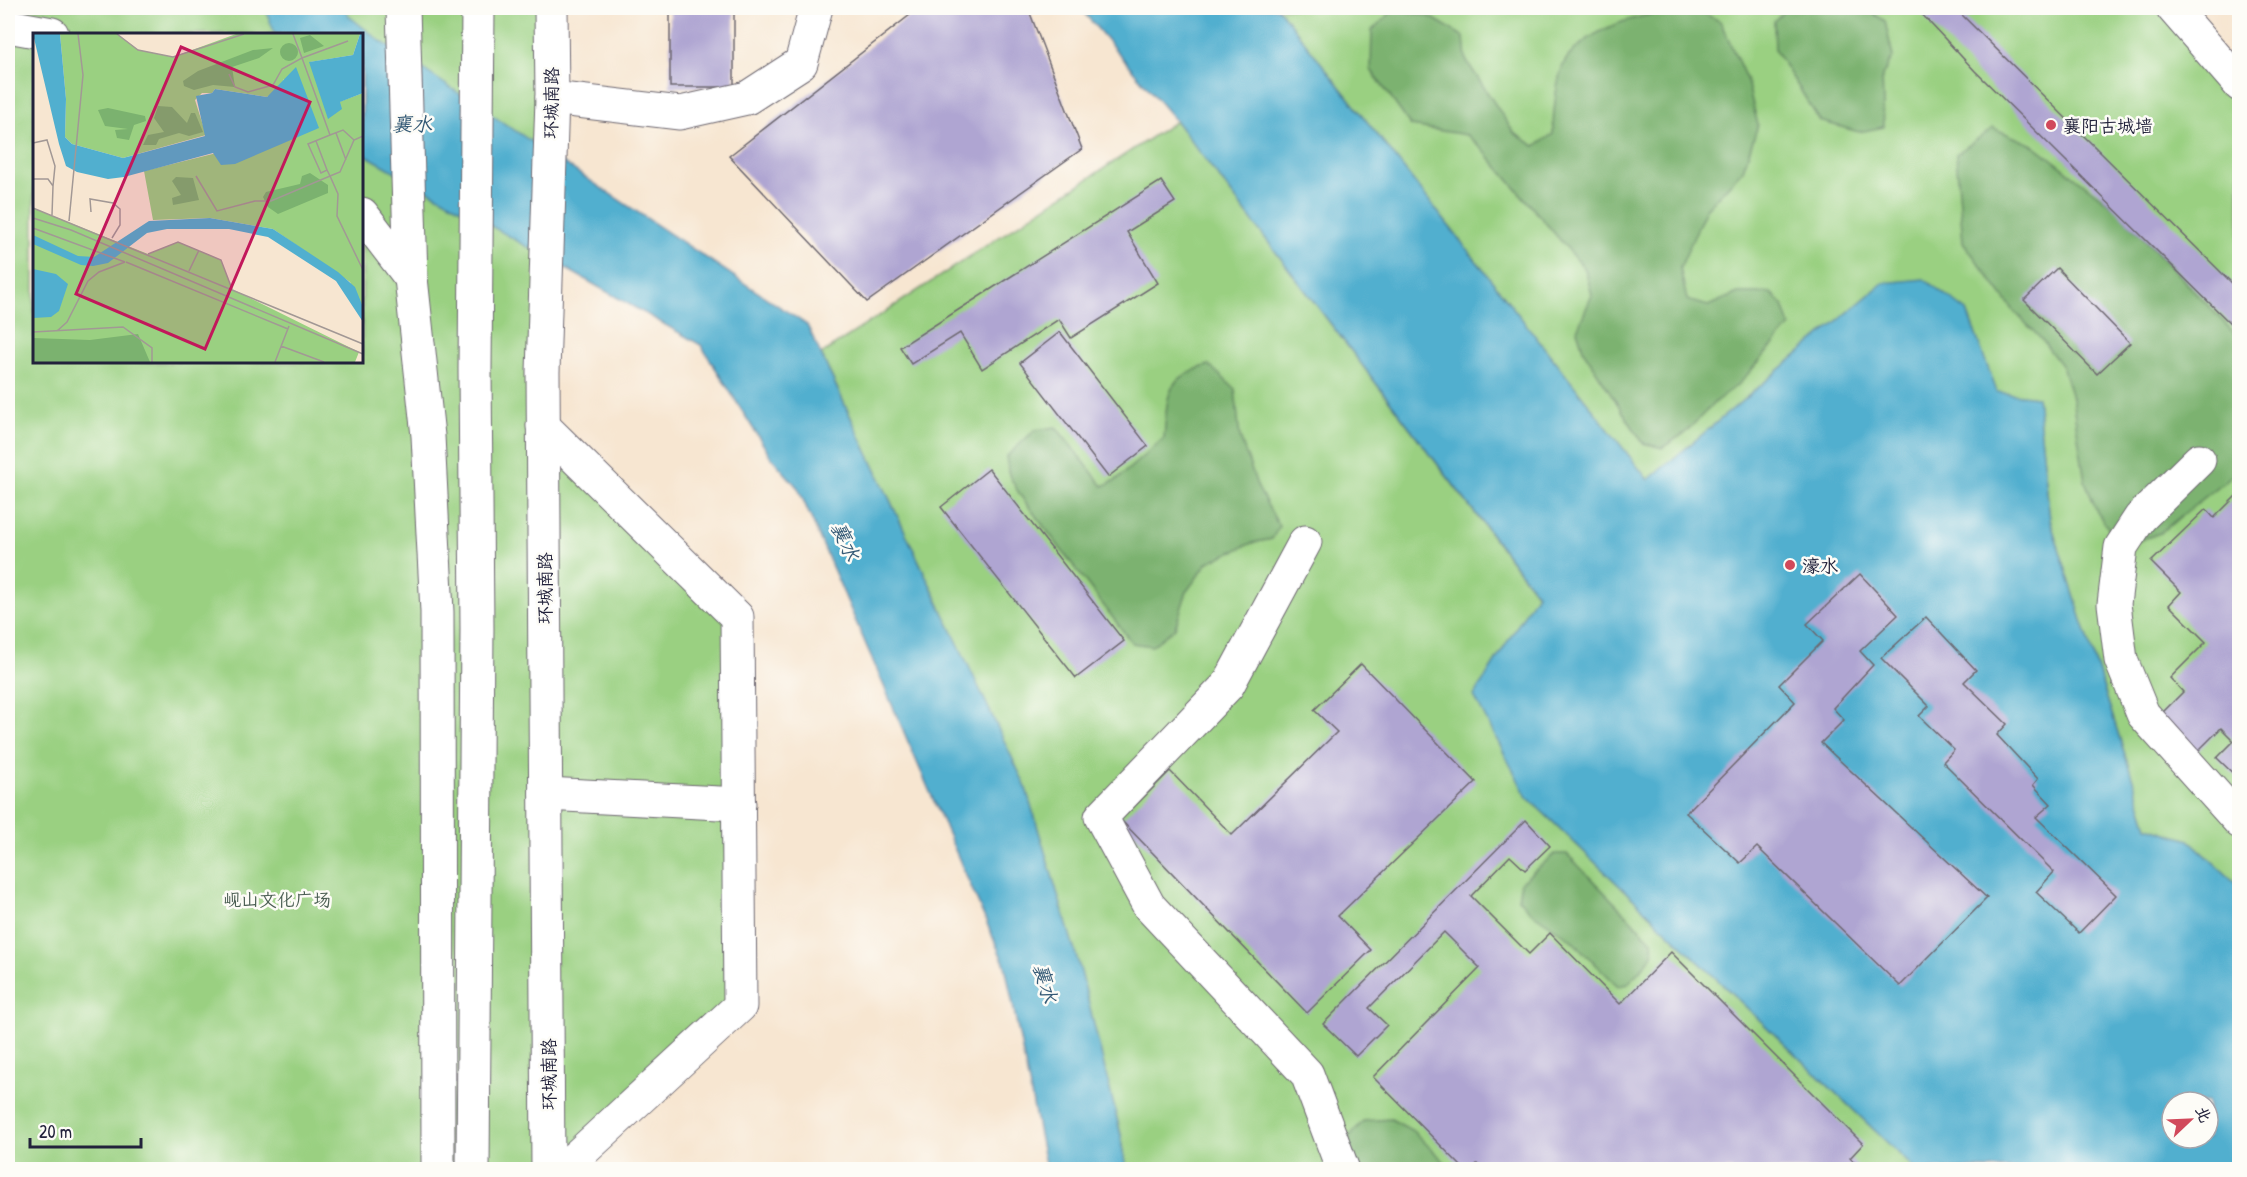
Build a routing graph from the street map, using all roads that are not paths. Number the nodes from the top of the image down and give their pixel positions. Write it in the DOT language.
graph roads {
  1 [pos="403,8"];
  2 [pos="551,8"];
  3 [pos="816,8"];
  4 [pos="2173,8"];
  5 [pos="479,20"];
  6 [pos="8,26"];
  7 [pos="46,33"];
  8 [pos="2240,85"];
  9 [pos="552,98"];
  10 [pos="363,215"];
  11 [pos="411,277"];
  12 [pos="543,426"];
  13 [pos="2199,460"];
  14 [pos="1305,542"];
  15 [pos="546,794"];
  16 [pos="739,804"];
  17 [pos="2240,822"];
  18 [pos="438,1170"];
  19 [pos="473,1170"];
  20 [pos="548,1170"];
  21 [pos="562,1170"];
  22 [pos="1343,1170"];
  1 -- 11 [label="main road"];
  2 -- 9 [label="main road, 环城南路"];
  3 -- 9 [label="main road"];
  4 -- 8 [label="main road"];
  5 -- 19 [label="main road"];
  6 -- 7 [label="main road"];
  9 -- 12 [label="main road, 环城南路"];
  10 -- 11 [label="main road"];
  11 -- 18 [label="main road"];
  12 -- 15 [label="main road, 环城南路"];
  12 -- 16 [label="main road"];
  13 -- 17 [label="main road"];
  14 -- 22 [label="main road"];
  15 -- 16 [label="main road"];
  15 -- 20 [label="main road, 环城南路"];
  16 -- 21 [label="main road"];
}
